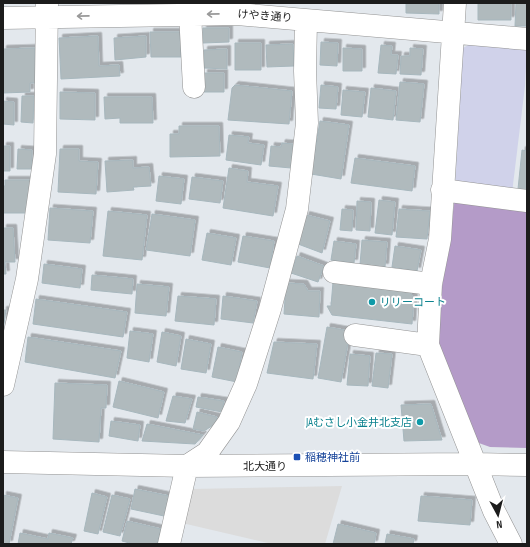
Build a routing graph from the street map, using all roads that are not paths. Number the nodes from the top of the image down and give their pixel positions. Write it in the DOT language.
graph roads {
  1 [pos="455,3"];
  2 [pos="47,10"];
  3 [pos="190,14"];
  4 [pos="297,14"];
  5 [pos="3,18"];
  6 [pos="453,32"];
  7 [pos="527,39"];
  8 [pos="194,87"];
  9 [pos="442,190"];
  10 [pos="527,201"];
  11 [pos="334,272"];
  12 [pos="431,284"];
  13 [pos="355,335"];
  14 [pos="428,345"];
  15 [pos="3,385"];
  16 [pos="3,462"];
  17 [pos="475,464"];
  18 [pos="527,465"];
  19 [pos="187,466"];
  20 [pos="169,544"];
  21 [pos="511,544"];
  1 -- 6 [label="street"];
  3 -- 2 [label="street, けやき通り, one-way"];
  2 -- 5 [label="street, けやき通り"];
  2 -- 15 [label="street"];
  4 -- 3 [label="street, けやき通り, one-way"];
  3 -- 8 [label="street"];
  4 -- 6 [label="street, けやき通り"];
  4 -- 19 [label="street"];
  6 -- 7 [label="street, けやき通り"];
  6 -- 9 [label="street"];
  9 -- 10 [label="street"];
  9 -- 12 [label="street"];
  11 -- 12 [label="street"];
  12 -- 14 [label="street"];
  13 -- 14 [label="street"];
  14 -- 17 [label="street"];
  16 -- 19 [label="street, 北大通り"];
  17 -- 18 [label="street, 北大通り"];
  17 -- 19 [label="street, 北大通り"];
  17 -- 21 [label="street"];
  19 -- 20 [label="street"];
}
